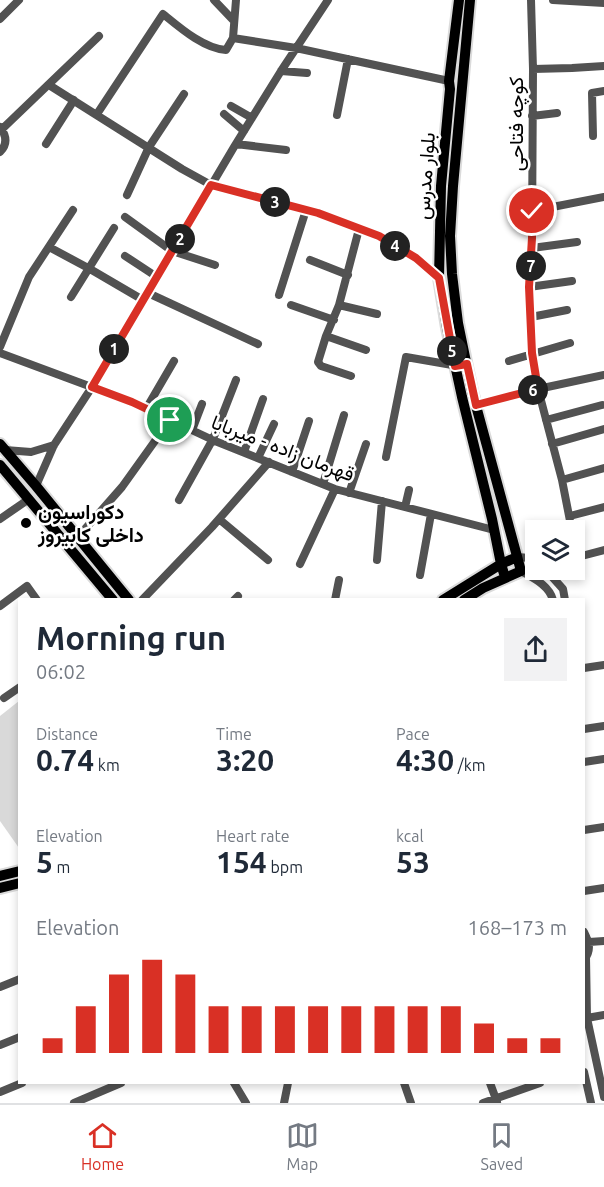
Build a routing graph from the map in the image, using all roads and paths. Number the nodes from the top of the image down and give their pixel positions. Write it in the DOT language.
graph roads {
  1 [pos="19,0"];
  2 [pos="214,0"];
  3 [pos="236,0"];
  4 [pos="328,0"];
  5 [pos="459,0"];
  6 [pos="470,0"];
  7 [pos="531,0"];
  8 [pos="553,0"];
  9 [pos="604,3"];
  10 [pos="0,19"];
  11 [pos="234,21"];
  12 [pos="99,36"];
  13 [pos="233,38"];
  14 [pos="296,48"];
  15 [pos="348,59"];
  16 [pos="604,66"];
  17 [pos="533,69"];
  18 [pos="281,71"];
  19 [pos="307,73"];
  20 [pos="449,81"];
  21 [pos="49,85"];
  22 [pos="604,91"];
  23 [pos="184,94"];
  24 [pos="74,100"];
  25 [pos="231,106"];
  26 [pos="558,113"];
  27 [pos="97,114"];
  28 [pos="224,114"];
  29 [pos="337,115"];
  30 [pos="532,116"];
  31 [pos="252,118"];
  32 [pos="1,128"];
  33 [pos="244,131"];
  34 [pos="593,136"];
  35 [pos="46,144"];
  36 [pos="236,144"];
  37 [pos="149,147"];
  38 [pos="286,150"];
  39 [pos="0,152"];
  40 [pos="211,185"];
  41 [pos="127,195"];
  42 [pos="604,198"];
  43 [pos="74,210"];
  44 [pos="306,210"];
  45 [pos="532,211"];
  46 [pos="125,217"];
  47 [pos="114,228"];
  48 [pos="359,229"];
  49 [pos="577,242"];
  50 [pos="49,247"];
  51 [pos="532,248"];
  52 [pos="172,251"];
  53 [pos="125,256"];
  54 [pos="309,260"];
  55 [pos="215,265"];
  56 [pos="90,268"];
  57 [pos="348,275"];
  58 [pos="157,277"];
  59 [pos="439,278"];
  60 [pos="572,281"];
  61 [pos="529,287"];
  62 [pos="279,295"];
  63 [pos="145,296"];
  64 [pos="72,297"];
  65 [pos="339,304"];
  66 [pos="291,305"];
  67 [pos="567,310"];
  68 [pos="377,314"];
  69 [pos="531,317"];
  70 [pos="333,320"];
  71 [pos="326,336"];
  72 [pos="258,344"];
  73 [pos="570,344"];
  74 [pos="0,347"];
  75 [pos="366,350"];
  76 [pos="0,353"];
  77 [pos="532,353"];
  78 [pos="174,361"];
  79 [pos="509,361"];
  80 [pos="467,364"];
  81 [pos="455,366"];
  82 [pos="604,375"];
  83 [pos="351,376"];
  84 [pos="236,380"];
  85 [pos="92,387"];
  86 [pos="538,389"];
  87 [pos="263,399"];
  88 [pos="202,404"];
  89 [pos="476,405"];
  90 [pos="602,405"];
  91 [pos="146,409"];
  92 [pos="344,415"];
  93 [pos="170,420"];
  94 [pos="546,420"];
  95 [pos="309,421"];
  96 [pos="274,424"];
  97 [pos="604,429"];
  98 [pos="192,430"];
  99 [pos="213,439"];
  100 [pos="366,444"];
  101 [pos="552,444"];
  102 [pos="54,445"];
  103 [pos="3,447"];
  104 [pos="244,452"];
  105 [pos="386,457"];
  106 [pos="258,458"];
  107 [pos="269,462"];
  108 [pos="0,465"];
  109 [pos="604,468"];
  110 [pos="292,472"];
  111 [pos="562,480"];
  112 [pos="323,484"];
  113 [pos="36,486"];
  114 [pos="335,489"];
  115 [pos="409,490"];
  116 [pos="349,493"];
  117 [pos="29,499"];
  118 [pos="179,500"];
  119 [pos="382,501"];
  120 [pos="405,507"];
  121 [pos="604,507"];
  122 [pos="431,514"];
  123 [pos="570,516"];
  124 [pos="0,519"];
  125 [pos="219,519"];
  126 [pos="571,520"];
  127 [pos="494,530"];
  128 [pos="78,537"];
  129 [pos="604,550"];
  130 [pos="585,555"];
  131 [pos="517,557"];
  132 [pos="525,558"];
  133 [pos="268,560"];
  134 [pos="377,560"];
  135 [pos="300,564"];
  136 [pos="501,564"];
  137 [pos="521,571"];
  138 [pos="420,575"];
  139 [pos="505,577"];
  140 [pos="339,580"];
  141 [pos="555,580"];
  142 [pos="150,592"];
  143 [pos="36,598"];
  144 [pos="111,598"];
  145 [pos="127,598"];
  146 [pos="144,598"];
  147 [pos="156,598"];
  148 [pos="335,598"];
  149 [pos="446,598"];
  150 [pos="467,598"];
  151 [pos="552,598"];
  152 [pos="565,598"];
  153 [pos="0,606"];
  154 [pos="604,665"];
  155 [pos="585,668"];
  156 [pos="18,688"];
  157 [pos="4,698"];
  158 [pos="604,726"];
  159 [pos="585,729"];
  160 [pos="604,759"];
  161 [pos="585,762"];
  162 [pos="604,826"];
  163 [pos="585,830"];
  164 [pos="18,872"];
  165 [pos="0,876"];
  166 [pos="18,884"];
  167 [pos="0,888"];
  168 [pos="604,888"];
  169 [pos="585,891"];
  170 [pos="585,934"];
  171 [pos="604,941"];
  172 [pos="589,942"];
  173 [pos="585,959"];
  174 [pos="18,980"];
  175 [pos="0,987"];
  176 [pos="604,1015"];
  177 [pos="587,1018"];
  178 [pos="18,1038"];
  179 [pos="0,1045"];
  180 [pos="585,1076"];
  181 [pos="20,1084"];
  182 [pos="119,1084"];
  183 [pos="235,1084"];
  184 [pos="288,1084"];
  185 [pos="404,1084"];
  186 [pos="490,1084"];
  187 [pos="538,1084"];
  188 [pos="0,1092"];
  189 [pos="604,1097"];
  190 [pos="496,1101"];
  191 [pos="74,1103"];
  192 [pos="246,1103"];
  193 [pos="284,1103"];
  194 [pos="411,1103"];
  195 [pos="483,1103"];
  196 [pos="591,1103"];
  1 -- 10 [label="street"];
  2 -- 11 [label="street"];
  3 -- 11 [label="street"];
  4 -- 14 [label="street"];
  5 -- 20 [label="main road, بلوار مدرس"];
  6 -- 80 [label="main road, بلوار مدرس"];
  7 -- 17 [label="street, کوچه فتاحی"];
  8 -- 9 [label="street"];
  11 -- 13 [label="street"];
  12 -- 21 [label="street"];
  13 -- 14 [label="street"];
  13 -- 27 [label="street"];
  14 -- 15 [label="street"];
  14 -- 18 [label="street"];
  15 -- 20 [label="street"];
  15 -- 29 [label="street"];
  16 -- 17 [label="street"];
  17 -- 30 [label="street, کوچه فتاحی"];
  18 -- 19 [label="street"];
  18 -- 31 [label="street"];
  20 -- 59 [label="main road, بلوار مدرس"];
  21 -- 24 [label="street"];
  21 -- 32 [label="street"];
  22 -- 34 [label="street"];
  23 -- 37 [label="street"];
  24 -- 27 [label="street"];
  24 -- 35 [label="street"];
  25 -- 31 [label="street"];
  26 -- 30 [label="street"];
  27 -- 37 [label="street"];
  28 -- 33 [label="street"];
  30 -- 45 [label="street, کوچه فتاحی"];
  31 -- 33 [label="street"];
  32 -- 39 [label="street"];
  33 -- 36 [label="street"];
  36 -- 38 [label="street"];
  36 -- 40 [label="street"];
  37 -- 40 [label="street"];
  37 -- 41 [label="street"];
  40 -- 44 [label="street"];
  40 -- 52 [label="street"];
  42 -- 45 [label="street"];
  43 -- 50 [label="street"];
  44 -- 48 [label="street"];
  44 -- 62 [label="street"];
  45 -- 51 [label="street, کوچه فتاحی"];
  46 -- 52 [label="street"];
  47 -- 56 [label="street"];
  48 -- 57 [label="street"];
  48 -- 59 [label="street"];
  49 -- 51 [label="street"];
  50 -- 56 [label="street"];
  50 -- 74 [label="street"];
  51 -- 61 [label="street, کوچه فتاحی"];
  52 -- 55 [label="street"];
  52 -- 58 [label="street"];
  53 -- 58 [label="street"];
  54 -- 57 [label="street"];
  56 -- 63 [label="street"];
  56 -- 64 [label="street"];
  57 -- 65 [label="street"];
  58 -- 63 [label="street"];
  59 -- 81 [label="main road, بلوار مدرس"];
  60 -- 61 [label="street"];
  61 -- 69 [label="street, کوچه فتاحی"];
  63 -- 72 [label="street"];
  63 -- 85 [label="street"];
  65 -- 68 [label="street"];
  65 -- 70 [label="street"];
  66 -- 70 [label="street"];
  67 -- 69 [label="street"];
  69 -- 77 [label="street, کوچه فتاحی"];
  70 -- 71 [label="street"];
  71 -- 75 [label="street"];
  71 -- 83 [label="street"];
  73 -- 77 [label="street"];
  76 -- 85 [label="street, قهرمان زاده - میربابا"];
  77 -- 79 [label="street"];
  77 -- 86 [label="street, کوچه فتاحی"];
  78 -- 91 [label="street"];
  80 -- 81 [label="street"];
  80 -- 89 [label="main road, بلوار مدرس"];
  81 -- 105 [label="street"];
  81 -- 127 [label="main road, بلوار مدرس"];
  82 -- 86 [label="street"];
  84 -- 99 [label="street"];
  85 -- 91 [label="street, قهرمان زاده - میربابا"];
  85 -- 102 [label="street"];
  86 -- 89 [label="street"];
  86 -- 94 [label="street, کوچه فتاحی"];
  87 -- 104 [label="street"];
  88 -- 98 [label="street"];
  89 -- 131 [label="main road, بلوار مدرس"];
  90 -- 94 [label="street"];
  91 -- 93 [label="street, قهرمان زاده - میربابا"];
  92 -- 112 [label="street"];
  93 -- 98 [label="street, قهرمان زاده - میربابا"];
  93 -- 128 [label="street"];
  94 -- 101 [label="street, کوچه فتاحی"];
  95 -- 110 [label="street"];
  96 -- 106 [label="street"];
  97 -- 101 [label="street"];
  98 -- 99 [label="street, قهرمان زاده - میربابا"];
  99 -- 104 [label="street, قهرمان زاده - میربابا"];
  99 -- 118 [label="street"];
  100 -- 116 [label="street"];
  101 -- 111 [label="street, کوچه فتاحی"];
  102 -- 103 [label="street"];
  102 -- 113 [label="street"];
  103 -- 113 [label="main road"];
  104 -- 106 [label="street, قهرمان زاده - میربابا"];
  106 -- 107 [label="street, قهرمان زاده - میربابا"];
  107 -- 110 [label="street, قهرمان زاده - میربابا"];
  107 -- 125 [label="street"];
  108 -- 117 [label="main road"];
  109 -- 111 [label="street"];
  110 -- 112 [label="street, قهرمان زاده - میربابا"];
  111 -- 123 [label="street, کوچه فتاحی"];
  112 -- 114 [label="street, قهرمان زاده - میربابا"];
  113 -- 128 [label="main road"];
  114 -- 116 [label="street, قهرمان زاده - میربابا"];
  114 -- 135 [label="street"];
  115 -- 120 [label="street"];
  116 -- 119 [label="street, قهرمان زاده - میربابا"];
  117 -- 124 [label="street"];
  117 -- 144 [label="main road"];
  119 -- 120 [label="street, قهرمان زاده - میربابا"];
  119 -- 134 [label="street"];
  120 -- 122 [label="street, قهرمان زاده - میربابا"];
  121 -- 123 [label="street"];
  122 -- 127 [label="street, قهرمان زاده - میربابا"];
  122 -- 138 [label="street"];
  123 -- 126 [label="street, کوچه فتاحی"];
  125 -- 133 [label="street"];
  125 -- 142 [label="street"];
  127 -- 136 [label="main road, بلوار مدرس"];
  128 -- 145 [label="main road"];
  129 -- 130 [label="street"];
  131 -- 132 [label="street"];
  131 -- 136 [label="main road"];
  131 -- 137 [label="main road, بلوار مدرس"];
  136 -- 139 [label="main road, بلوار مدرس"];
  136 -- 149 [label="main road"];
  137 -- 139 [label="main road"];
  137 -- 151 [label="street"];
  139 -- 150 [label="main road"];
  140 -- 148 [label="street"];
  141 -- 152 [label="street"];
  142 -- 146 [label="street"];
  142 -- 147 [label="street"];
  143 -- 153 [label="street"];
  154 -- 155 [label="street"];
  156 -- 157 [label="street"];
  158 -- 159 [label="street"];
  160 -- 161 [label="street"];
  162 -- 163 [label="street"];
  164 -- 165 [label="main road"];
  166 -- 167 [label="main road"];
  168 -- 169 [label="street"];
  170 -- 172 [label="street"];
  171 -- 172 [label="street"];
  172 -- 173 [label="street"];
  173 -- 177 [label="street"];
  174 -- 175 [label="street"];
  176 -- 177 [label="street"];
  177 -- 189 [label="street"];
  178 -- 179 [label="street"];
  180 -- 196 [label="street"];
  181 -- 188 [label="street"];
  182 -- 191 [label="street"];
  183 -- 192 [label="street"];
  184 -- 193 [label="street"];
  185 -- 194 [label="street"];
  186 -- 190 [label="street"];
  187 -- 190 [label="street"];
  190 -- 195 [label="street"];
}
